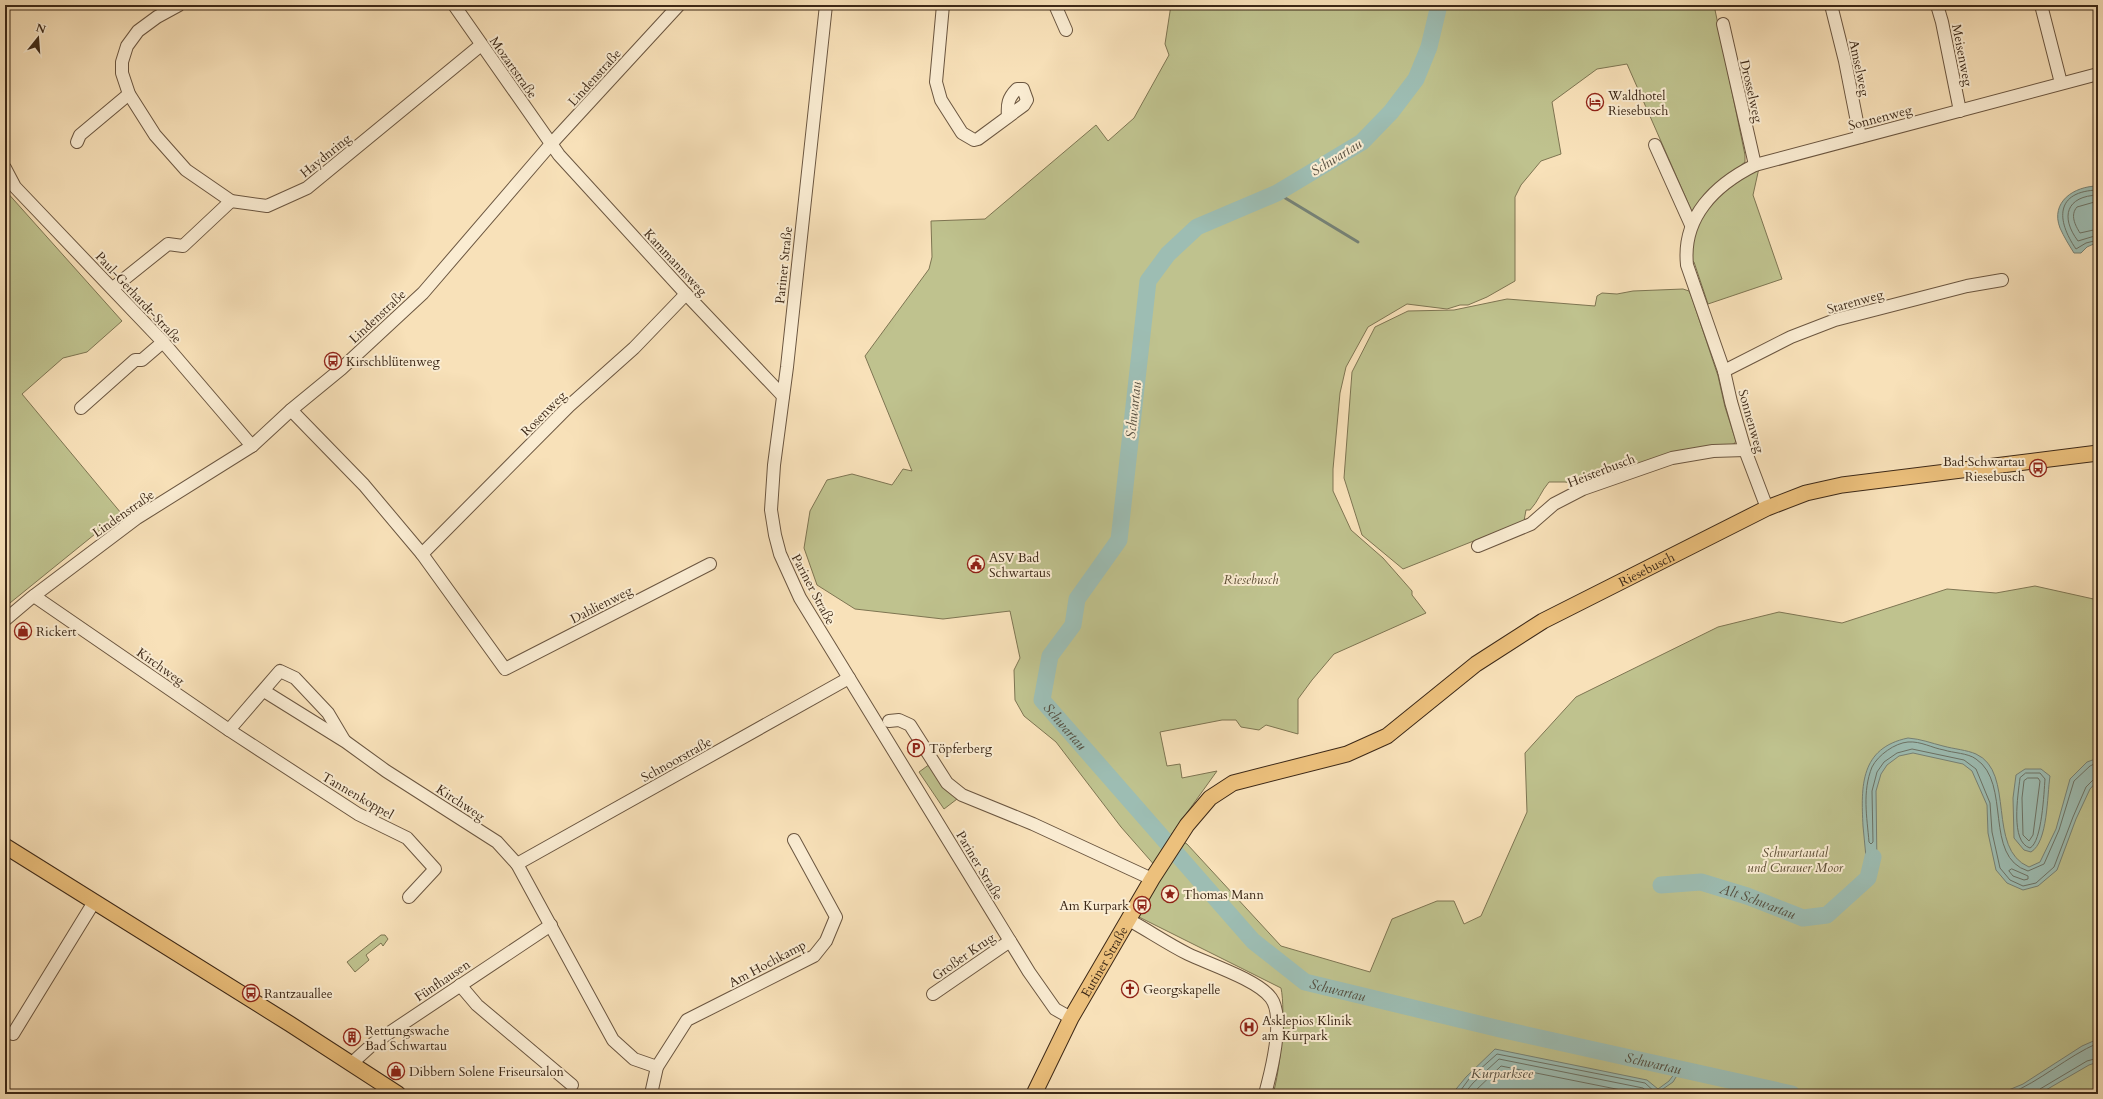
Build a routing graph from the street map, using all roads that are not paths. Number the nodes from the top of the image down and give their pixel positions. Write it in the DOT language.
graph roads {
  1 [pos="180,5"];
  2 [pos="679,5"];
  3 [pos="826,5"];
  4 [pos="943,5"];
  5 [pos="1054,5"];
  6 [pos="1831,5"];
  7 [pos="1937,5"];
  8 [pos="2041,5"];
  9 [pos="456,6"];
  10 [pos="1723,24"];
  11 [pos="1066,30"];
  12 [pos="481,44"];
  13 [pos="2098,74"];
  14 [pos="2061,83"];
  15 [pos="130,94"];
  16 [pos="1960,111"];
  17 [pos="1008,117"];
  18 [pos="1860,137"];
  19 [pos="77,142"];
  20 [pos="552,144"];
  21 [pos="1655,145"];
  22 [pos="1755,165"];
  23 [pos="5,168"];
  24 [pos="230,201"];
  25 [pos="1691,225"];
  26 [pos="2002,280"];
  27 [pos="113,288"];
  28 [pos="686,294"];
  29 [pos="163,342"];
  30 [pos="1724,372"];
  31 [pos="783,396"];
  32 [pos="81,408"];
  33 [pos="291,410"];
  34 [pos="252,446"];
  35 [pos="1745,450"];
  36 [pos="2098,453"];
  37 [pos="1767,508"];
  38 [pos="1478,546"];
  39 [pos="422,554"];
  40 [pos="710,564"];
  41 [pos="34,596"];
  42 [pos="5,620"];
  43 [pos="848,678"];
  44 [pos="264,691"];
  45 [pos="889,721"];
  46 [pos="229,730"];
  47 [pos="346,742"];
  48 [pos="1233,783"];
  49 [pos="794,840"];
  50 [pos="5,846"];
  51 [pos="517,864"];
  52 [pos="1152,879"];
  53 [pos="409,898"];
  54 [pos="94,902"];
  55 [pos="1129,920"];
  56 [pos="551,925"];
  57 [pos="1010,941"];
  58 [pos="460,985"];
  59 [pos="933,994"];
  60 [pos="1071,1018"];
  61 [pos="13,1034"];
  62 [pos="352,1063"];
  63 [pos="657,1067"];
  64 [pos="572,1085"];
  65 [pos="397,1094"];
  66 [pos="651,1094"];
  67 [pos="1034,1094"];
  68 [pos="1265,1094"];
  1 -- 15 [label="street, Haydnring"];
  2 -- 20 [label="street, Lindenstraße"];
  3 -- 31 [label="street, Pariner Straße"];
  4 -- 17 [label="street"];
  5 -- 11 [label="street"];
  6 -- 18 [label="street, Amselweg"];
  7 -- 16 [label="street, Meisenweg"];
  8 -- 14 [label="street"];
  9 -- 12 [label="street, Mozartstraße"];
  10 -- 22 [label="street, Drosselweg"];
  12 -- 20 [label="street, Mozartstraße"];
  12 -- 24 [label="street, Haydnring"];
  13 -- 14 [label="street, Sonnenweg"];
  14 -- 16 [label="street, Sonnenweg"];
  15 -- 19 [label="street"];
  15 -- 24 [label="street, Haydnring"];
  16 -- 18 [label="street, Sonnenweg"];
  18 -- 22 [label="street, Sonnenweg"];
  20 -- 28 [label="street, Kammannsweg"];
  20 -- 33 [label="street, Lindenstraße"];
  21 -- 25 [label="street"];
  22 -- 25 [label="street, Sonnenweg"];
  23 -- 27 [label="street, Paul-Gerhardt-Straße"];
  24 -- 27 [label="street"];
  25 -- 30 [label="street, Sonnenweg"];
  26 -- 30 [label="street, Starenweg"];
  27 -- 29 [label="street, Paul-Gerhardt-Straße"];
  28 -- 31 [label="street, Kammannsweg"];
  28 -- 39 [label="street, Rosenweg"];
  29 -- 32 [label="street"];
  29 -- 34 [label="street, Paul-Gerhardt-Straße"];
  30 -- 35 [label="street, Sonnenweg"];
  31 -- 43 [label="street, Pariner Straße"];
  33 -- 34 [label="street, Lindenstraße"];
  33 -- 39 [label="street"];
  34 -- 41 [label="street, Lindenstraße"];
  35 -- 37 [label="street, Sonnenweg"];
  35 -- 38 [label="street, Heisterbusch"];
  36 -- 37 [label="main road, Riesebusch"];
  37 -- 48 [label="main road, Riesebusch"];
  39 -- 40 [label="street, Dahlienweg"];
  41 -- 42 [label="street, Lindenstraße"];
  41 -- 46 [label="street, Kirchweg"];
  43 -- 51 [label="street, Schnoorstraße"];
  43 -- 57 [label="street, Pariner Straße"];
  44 -- 46 [label="street, Kirchweg"];
  44 -- 47 [label="street, Kirchweg"];
  44 -- 47 [label="street, Kirchweg"];
  45 -- 52 [label="street"];
  46 -- 53 [label="street, Tannenkoppel"];
  47 -- 51 [label="street, Kirchweg"];
  48 -- 52 [label="main road, Eutiner Straße"];
  49 -- 63 [label="street, Am Hochkamp"];
  50 -- 54 [label="main road"];
  51 -- 56 [label="street"];
  52 -- 55 [label="main road, Eutiner Straße"];
  54 -- 61 [label="street"];
  54 -- 62 [label="main road"];
  55 -- 60 [label="main road, Eutiner Straße"];
  55 -- 68 [label="street"];
  56 -- 58 [label="street, Fünfhausen"];
  56 -- 63 [label="street"];
  57 -- 59 [label="street, Großer Krug"];
  57 -- 60 [label="street, Pariner Straße"];
  58 -- 62 [label="street, Fünfhausen"];
  58 -- 64 [label="street"];
  60 -- 67 [label="main road, Eutiner Straße"];
  62 -- 65 [label="main road"];
  63 -- 66 [label="street, Am Hochkamp"];
}
